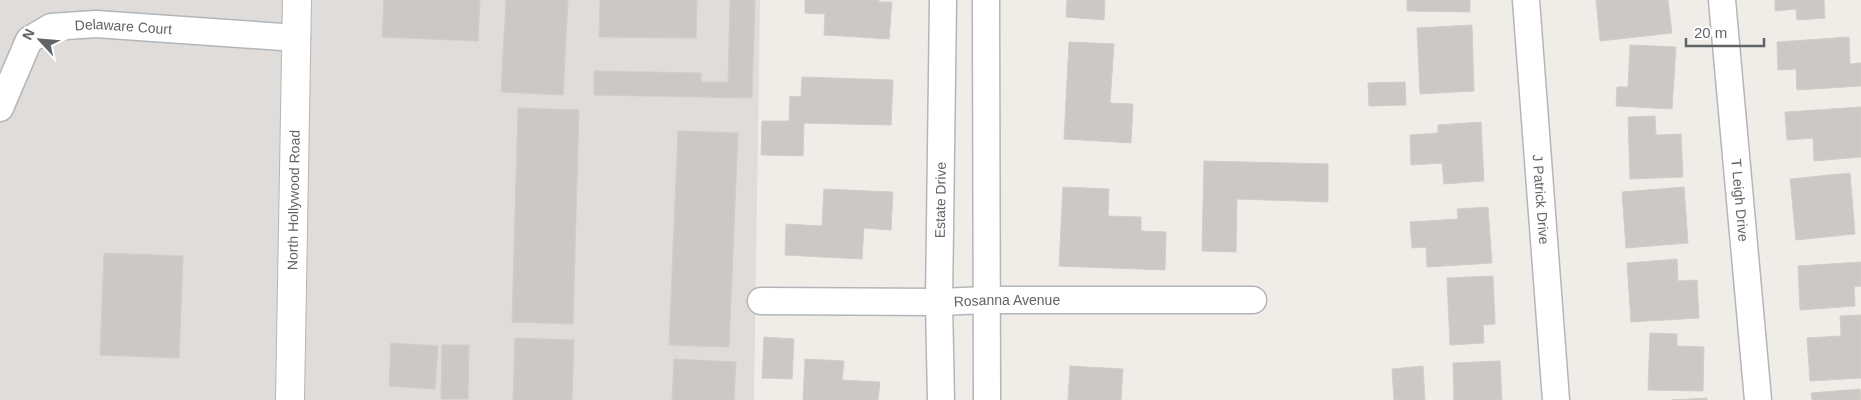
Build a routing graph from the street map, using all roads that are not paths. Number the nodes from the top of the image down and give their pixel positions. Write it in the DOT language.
graph roads {
  1 [pos="297,0"];
  2 [pos="943,0"];
  3 [pos="986,0"];
  4 [pos="1526,0"];
  5 [pos="1722,0"];
  6 [pos="297,38"];
  7 [pos="0,108"];
  8 [pos="987,300"];
  9 [pos="1253,300"];
  10 [pos="761,301"];
  11 [pos="939,302"];
  12 [pos="290,400"];
  13 [pos="941,400"];
  14 [pos="987,400"];
  15 [pos="1556,400"];
  16 [pos="1758,400"];
  1 -- 6 [label="main road, North Hollywood Road"];
  2 -- 11 [label="street, Estate Drive"];
  3 -- 8 [label="street"];
  4 -- 15 [label="street, J Patrick Drive"];
  5 -- 16 [label="street, T Leigh Drive"];
  6 -- 7 [label="street, Delaware Court"];
  6 -- 12 [label="main road, North Hollywood Road"];
  8 -- 9 [label="street, Rosanna Avenue"];
  8 -- 11 [label="street, Rosanna Avenue"];
  8 -- 14 [label="street"];
  10 -- 11 [label="street, Rosanna Avenue"];
  11 -- 13 [label="street, Estate Drive"];
}
